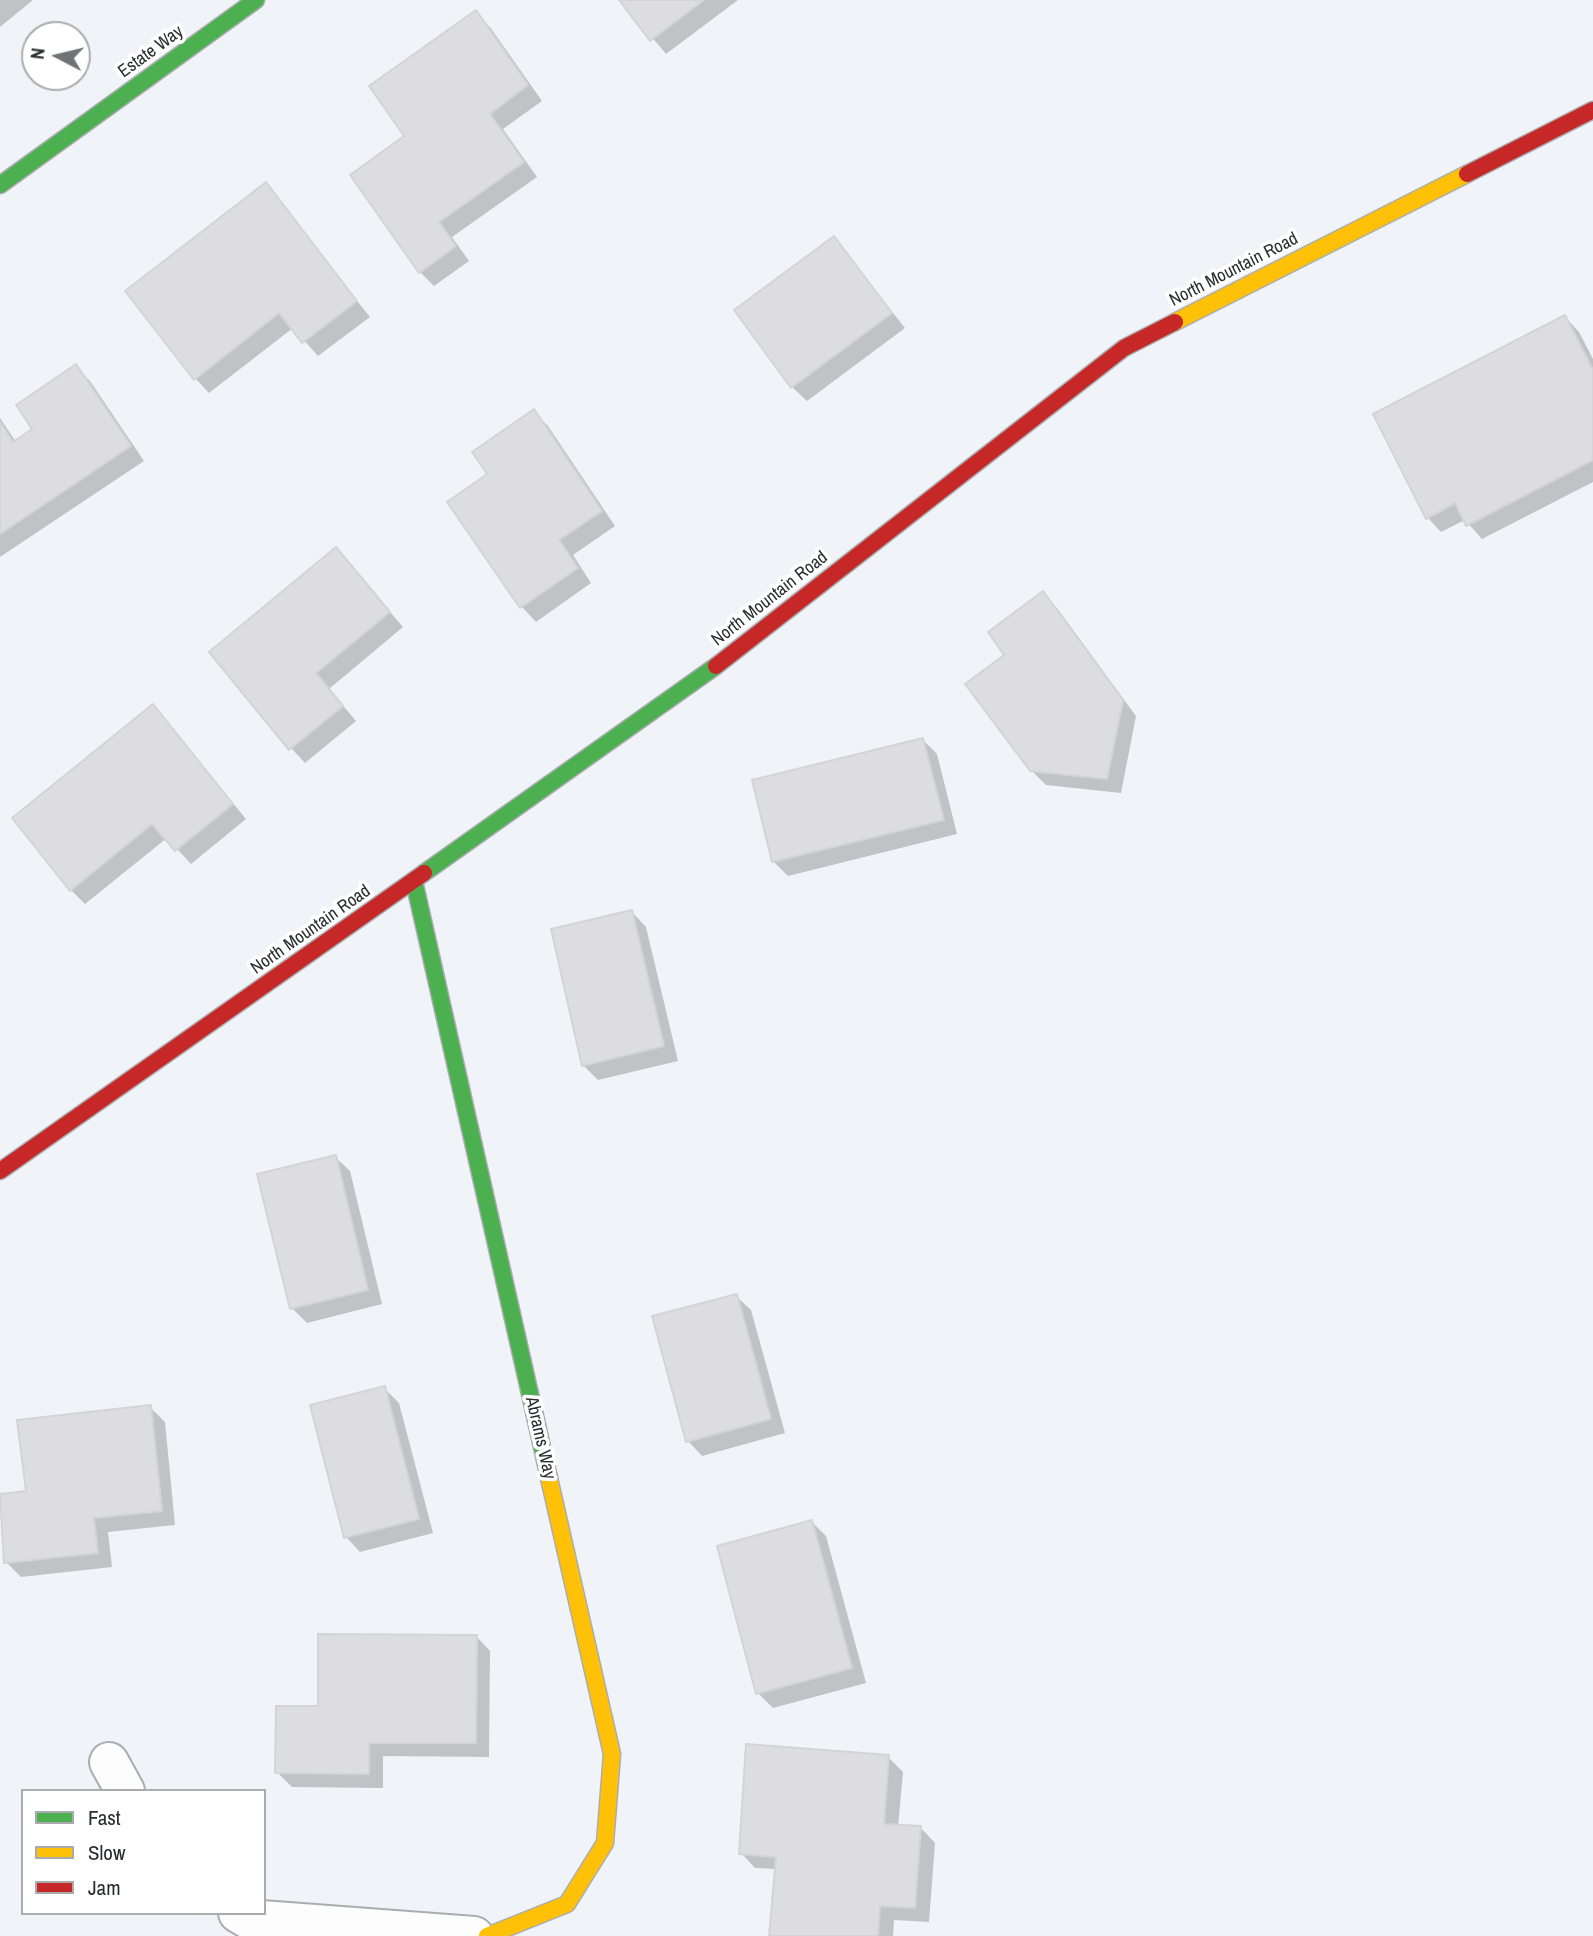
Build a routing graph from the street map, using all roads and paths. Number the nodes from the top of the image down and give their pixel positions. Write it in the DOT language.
graph roads {
  1 [pos="256,0"];
  2 [pos="1593,110"];
  3 [pos="0,185"];
  4 [pos="414,881"];
  5 [pos="0,1171"];
  6 [pos="241,1915"];
  7 [pos="474,1936"];
  8 [pos="487,1936"];
  1 -- 3 [label="street, Estate Way"];
  2 -- 4 [label="street, North Mountain Road"];
  4 -- 5 [label="street, North Mountain Road"];
  4 -- 8 [label="street, Abrams Way"];
  6 -- 7 [label="street"];
}
